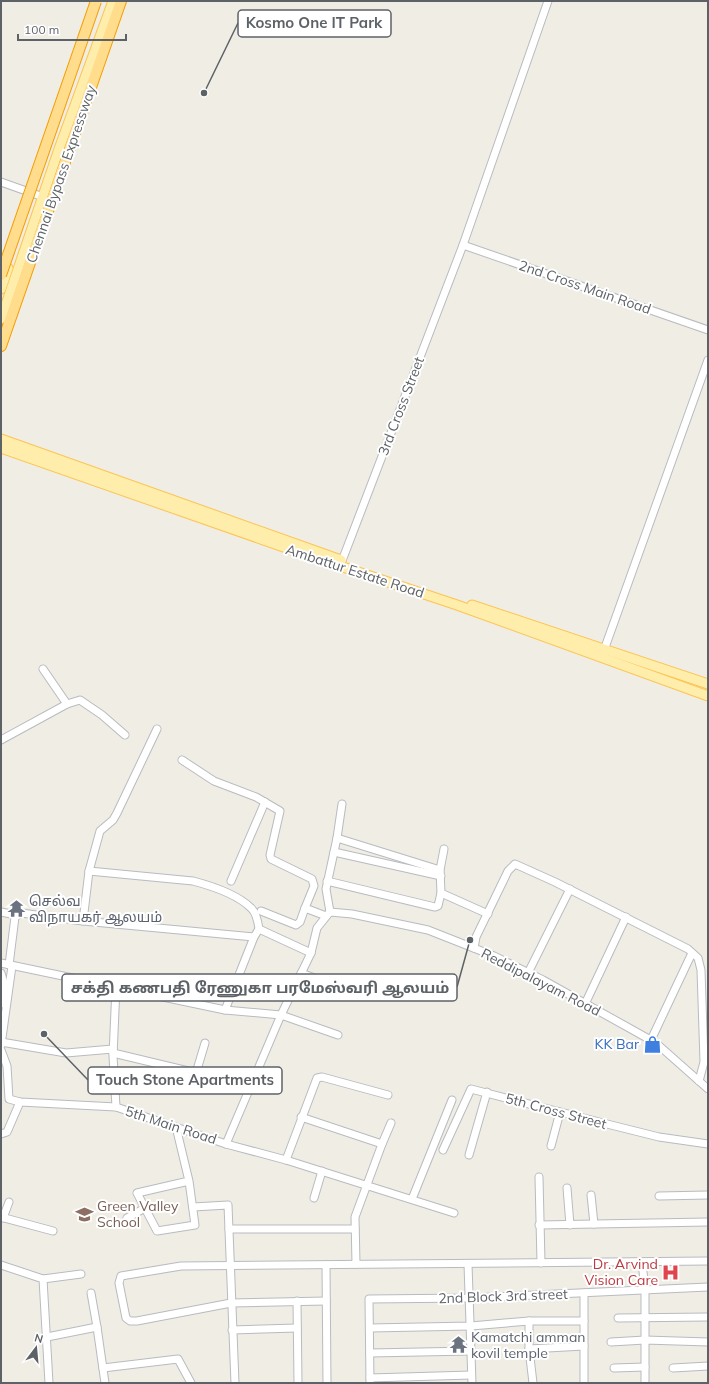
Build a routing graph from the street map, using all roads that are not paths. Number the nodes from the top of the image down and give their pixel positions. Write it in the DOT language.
graph roads {
  1 [pos="96,1"];
  2 [pos="100,1"];
  3 [pos="113,1"];
  4 [pos="121,1"];
  5 [pos="548,1"];
  6 [pos="1,182"];
  7 [pos="33,193"];
  8 [pos="43,197"];
  9 [pos="463,245"];
  10 [pos="1,275"];
  11 [pos="1,289"];
  12 [pos="1,319"];
  13 [pos="708,330"];
  14 [pos="1,346"];
  15 [pos="708,360"];
  16 [pos="1,440"];
  17 [pos="1,448"];
  18 [pos="341,564"];
  19 [pos="604,649"];
  20 [pos="601,658"];
  21 [pos="43,669"];
  22 [pos="708,684"];
  23 [pos="708,696"];
  24 [pos="67,704"];
  25 [pos="157,729"];
  26 [pos="125,735"];
  27 [pos="1,740"];
  28 [pos="182,760"];
  29 [pos="265,802"];
  30 [pos="342,804"];
  31 [pos="337,838"];
  32 [pos="444,848"];
  33 [pos="334,852"];
  34 [pos="89,871"];
  35 [pos="440,873"];
  36 [pos="231,881"];
  37 [pos="327,881"];
  38 [pos="570,889"];
  39 [pos="442,893"];
  40 [pos="306,908"];
  41 [pos="261,911"];
  42 [pos="1,912"];
  43 [pos="328,914"];
  44 [pos="488,914"];
  45 [pos="16,915"];
  46 [pos="626,917"];
  47 [pos="83,921"];
  48 [pos="259,929"];
  49 [pos="254,937"];
  50 [pos="474,948"];
  51 [pos="311,953"];
  52 [pos="692,953"];
  53 [pos="1,963"];
  54 [pos="10,965"];
  55 [pos="1,973"];
  56 [pos="301,973"];
  57 [pos="528,973"];
  58 [pos="116,987"];
  59 [pos="352,992"];
  60 [pos="4,993"];
  61 [pos="1,1004"];
  62 [pos="585,1004"];
  63 [pos="225,1010"];
  64 [pos="281,1015"];
  65 [pos="2,1019"];
  66 [pos="338,1035"];
  67 [pos="651,1040"];
  68 [pos="205,1043"];
  69 [pos="1,1044"];
  70 [pos="1,1050"];
  71 [pos="113,1051"];
  72 [pos="4,1066"];
  73 [pos="196,1073"];
  74 [pos="699,1081"];
  75 [pos="251,1086"];
  76 [pos="708,1089"];
  77 [pos="487,1092"];
  78 [pos="388,1095"];
  79 [pos="452,1100"];
  80 [pos="20,1102"];
  81 [pos="116,1107"];
  82 [pos="560,1112"];
  83 [pos="301,1117"];
  84 [pos="391,1123"];
  85 [pos="176,1127"];
  86 [pos="1,1134"];
  87 [pos="226,1144"];
  88 [pos="382,1144"];
  89 [pos="708,1144"];
  90 [pos="551,1146"];
  91 [pos="443,1150"];
  92 [pos="469,1155"];
  93 [pos="286,1160"];
  94 [pos="322,1171"];
  95 [pos="539,1177"];
  96 [pos="189,1181"];
  97 [pos="367,1185"];
  98 [pos="567,1188"];
  99 [pos="591,1195"];
  100 [pos="708,1195"];
  101 [pos="659,1196"];
  102 [pos="314,1198"];
  103 [pos="412,1199"];
  104 [pos="9,1202"];
  105 [pos="193,1207"];
  106 [pos="145,1208"];
  107 [pos="454,1213"];
  108 [pos="2,1218"];
  109 [pos="127,1218"];
  110 [pos="708,1222"];
  111 [pos="570,1224"];
  112 [pos="594,1224"];
  113 [pos="539,1225"];
  114 [pos="355,1228"];
  115 [pos="229,1229"];
  116 [pos="53,1231"];
  117 [pos="708,1261"];
  118 [pos="642,1262"];
  119 [pos="541,1263"];
  120 [pos="1,1264"];
  121 [pos="231,1264"];
  122 [pos="356,1264"];
  123 [pos="468,1264"];
  124 [pos="326,1265"];
  125 [pos="81,1274"];
  126 [pos="43,1279"];
  127 [pos="708,1287"];
  128 [pos="645,1290"];
  129 [pos="91,1293"];
  130 [pos="584,1293"];
  131 [pos="470,1298"];
  132 [pos="297,1301"];
  133 [pos="326,1301"];
  134 [pos="231,1303"];
  135 [pos="645,1317"];
  136 [pos="708,1317"];
  137 [pos="618,1318"];
  138 [pos="529,1321"];
  139 [pos="584,1321"];
  140 [pos="471,1326"];
  141 [pos="97,1327"];
  142 [pos="297,1328"];
  143 [pos="370,1328"];
  144 [pos="232,1330"];
  145 [pos="47,1337"];
  146 [pos="645,1340"];
  147 [pos="611,1342"];
  148 [pos="708,1342"];
  149 [pos="584,1346"];
  150 [pos="529,1349"];
  151 [pos="471,1351"];
  152 [pos="370,1353"];
  153 [pos="708,1366"];
  154 [pos="645,1367"];
  155 [pos="103,1368"];
  156 [pos="614,1368"];
  157 [pos="673,1368"];
  158 [pos="471,1375"];
  159 [pos="370,1380"];
  160 [pos="49,1383"];
  161 [pos="105,1383"];
  162 [pos="191,1383"];
  163 [pos="235,1383"];
  164 [pos="298,1383"];
  165 [pos="327,1383"];
  166 [pos="472,1383"];
  167 [pos="533,1383"];
  168 [pos="584,1383"];
  169 [pos="645,1383"];
  1 -- 10 [label="highway, Chennai Bypass Expressway, bridge"];
  2 -- 7 [label="main road"];
  3 -- 8 [label="main road"];
  4 -- 14 [label="highway, Chennai Bypass Expressway"];
  5 -- 9 [label="street, 3rd Cross Street"];
  6 -- 7 [label="street"];
  7 -- 8 [label="street"];
  7 -- 11 [label="main road"];
  8 -- 12 [label="main road"];
  9 -- 13 [label="street, 2nd Cross Main Road"];
  9 -- 18 [label="street, 3rd Cross Street"];
  15 -- 19 [label="street"];
  16 -- 18 [label="main road, Ambattur Estate Road"];
  17 -- 18 [label="main road, Ambattur Estate Road"];
  18 -- 19 [label="main road, Ambattur Estate Road"];
  18 -- 20 [label="main road, Ambattur Estate Road"];
  19 -- 20 [label="street"];
  19 -- 22 [label="main road, Ambattur Estate Road"];
  20 -- 23 [label="main road, Ambattur Estate Road"];
  21 -- 24 [label="street"];
  24 -- 26 [label="street"];
  24 -- 27 [label="street"];
  25 -- 34 [label="street"];
  28 -- 29 [label="street"];
  29 -- 36 [label="street"];
  29 -- 40 [label="street"];
  30 -- 31 [label="street"];
  31 -- 33 [label="street"];
  31 -- 35 [label="street"];
  32 -- 35 [label="street"];
  33 -- 35 [label="street"];
  33 -- 37 [label="street"];
  34 -- 47 [label="street"];
  34 -- 48 [label="street"];
  35 -- 39 [label="street"];
  37 -- 39 [label="street"];
  37 -- 43 [label="street"];
  38 -- 44 [label="street"];
  38 -- 46 [label="street"];
  38 -- 57 [label="street"];
  39 -- 44 [label="street"];
  40 -- 41 [label="street"];
  40 -- 43 [label="street, Reddipalayam Road"];
  42 -- 45 [label="street"];
  43 -- 50 [label="street, Reddipalayam Road"];
  43 -- 51 [label="street"];
  44 -- 50 [label="street"];
  45 -- 47 [label="street"];
  45 -- 54 [label="street"];
  46 -- 52 [label="street"];
  46 -- 62 [label="street"];
  47 -- 49 [label="street"];
  48 -- 49 [label="street"];
  48 -- 51 [label="street"];
  49 -- 63 [label="street"];
  50 -- 57 [label="street, Reddipalayam Road"];
  51 -- 56 [label="street"];
  52 -- 67 [label="street"];
  52 -- 74 [label="street"];
  53 -- 54 [label="street"];
  54 -- 58 [label="street"];
  54 -- 60 [label="street"];
  55 -- 60 [label="street"];
  56 -- 59 [label="street"];
  56 -- 64 [label="street"];
  57 -- 62 [label="street, Reddipalayam Road"];
  58 -- 63 [label="street"];
  58 -- 71 [label="street"];
  60 -- 61 [label="street"];
  60 -- 65 [label="street"];
  62 -- 67 [label="street, Reddipalayam Road"];
  63 -- 64 [label="street"];
  64 -- 66 [label="street"];
  64 -- 75 [label="street"];
  65 -- 69 [label="street"];
  67 -- 74 [label="street, Reddipalayam Road"];
  68 -- 73 [label="street"];
  69 -- 71 [label="street"];
  70 -- 72 [label="street"];
  71 -- 73 [label="street"];
  71 -- 81 [label="street"];
  72 -- 80 [label="street, 5th Main Road"];
  73 -- 75 [label="street"];
  74 -- 76 [label="street, Reddipalayam Road"];
  75 -- 87 [label="street"];
  77 -- 82 [label="street, 5th Cross Street"];
  77 -- 91 [label="street, 5th Cross Street"];
  77 -- 92 [label="street"];
  78 -- 83 [label="street"];
  79 -- 103 [label="street"];
  80 -- 81 [label="street, 5th Main Road"];
  80 -- 86 [label="street"];
  81 -- 85 [label="street, 5th Main Road"];
  82 -- 89 [label="street, 5th Cross Street"];
  82 -- 90 [label="street"];
  83 -- 88 [label="street"];
  83 -- 93 [label="street"];
  84 -- 88 [label="street"];
  85 -- 87 [label="street, 5th Main Road"];
  85 -- 96 [label="street"];
  87 -- 93 [label="street, 5th Main Road"];
  88 -- 97 [label="street"];
  93 -- 94 [label="street, 5th Main Road"];
  94 -- 97 [label="street, 5th Main Road"];
  94 -- 102 [label="street"];
  95 -- 113 [label="street"];
  96 -- 105 [label="street"];
  96 -- 106 [label="street"];
  97 -- 103 [label="street, 5th Main Road"];
  97 -- 114 [label="street"];
  98 -- 111 [label="street"];
  99 -- 112 [label="street"];
  100 -- 101 [label="street"];
  103 -- 107 [label="street, 5th Main Road"];
  104 -- 108 [label="street"];
  105 -- 106 [label="street"];
  105 -- 115 [label="street"];
  106 -- 109 [label="street"];
  108 -- 116 [label="street"];
  110 -- 112 [label="street"];
  111 -- 112 [label="street"];
  111 -- 113 [label="street"];
  113 -- 119 [label="street"];
  114 -- 115 [label="street"];
  114 -- 122 [label="street"];
  115 -- 121 [label="street"];
  117 -- 118 [label="street"];
  118 -- 119 [label="street"];
  118 -- 128 [label="street"];
  119 -- 123 [label="street"];
  120 -- 126 [label="street"];
  121 -- 124 [label="street"];
  121 -- 134 [label="street"];
  121 -- 134 [label="street"];
  122 -- 123 [label="street"];
  122 -- 124 [label="street"];
  123 -- 131 [label="street"];
  124 -- 133 [label="street"];
  125 -- 126 [label="street"];
  126 -- 145 [label="street"];
  127 -- 128 [label="street, 2nd Block 3rd street"];
  128 -- 130 [label="street, 2nd Block 3rd street"];
  128 -- 135 [label="street"];
  129 -- 141 [label="street"];
  130 -- 131 [label="street, 2nd Block 3rd street"];
  130 -- 139 [label="street"];
  131 -- 140 [label="street"];
  131 -- 143 [label="street, 2nd Block 3rd street"];
  132 -- 133 [label="street"];
  132 -- 134 [label="street"];
  132 -- 142 [label="street"];
  133 -- 165 [label="street"];
  134 -- 144 [label="street"];
  135 -- 136 [label="street"];
  135 -- 137 [label="street"];
  135 -- 146 [label="street"];
  138 -- 139 [label="street"];
  138 -- 140 [label="street"];
  138 -- 150 [label="street"];
  139 -- 149 [label="street"];
  140 -- 143 [label="street"];
  140 -- 151 [label="street"];
  141 -- 145 [label="street"];
  141 -- 155 [label="street"];
  142 -- 144 [label="street"];
  142 -- 164 [label="street"];
  143 -- 152 [label="street"];
  144 -- 163 [label="street"];
  145 -- 160 [label="street"];
  146 -- 147 [label="street"];
  146 -- 148 [label="street"];
  146 -- 154 [label="street"];
  149 -- 150 [label="street"];
  149 -- 168 [label="street"];
  150 -- 167 [label="street"];
  151 -- 152 [label="street"];
  151 -- 158 [label="street"];
  152 -- 159 [label="street"];
  153 -- 157 [label="street"];
  154 -- 156 [label="street"];
  154 -- 169 [label="street"];
  155 -- 161 [label="street"];
  155 -- 162 [label="street"];
  158 -- 159 [label="street"];
  158 -- 166 [label="street"];
}
